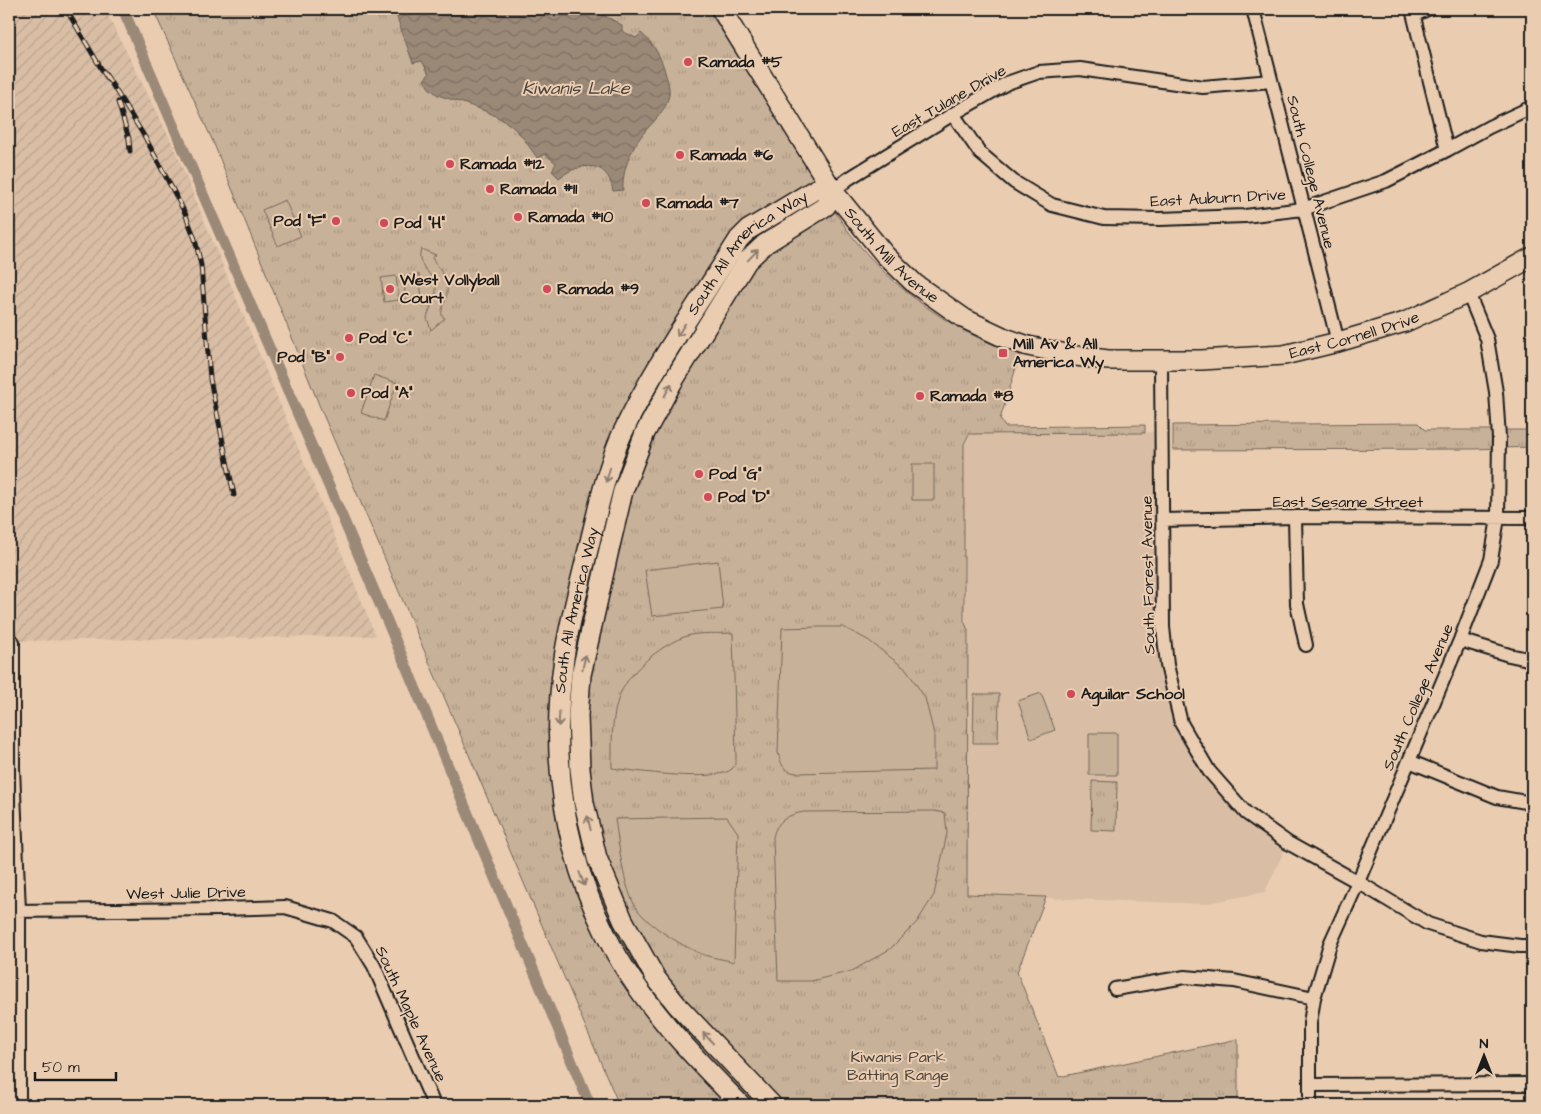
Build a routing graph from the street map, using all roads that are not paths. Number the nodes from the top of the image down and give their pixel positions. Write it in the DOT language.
graph roads {
  1 [pos="721,9"];
  2 [pos="1253,9"];
  3 [pos="1428,9"];
  4 [pos="1413,12"];
  5 [pos="1272,80"];
  6 [pos="1532,107"];
  7 [pos="953,114"];
  8 [pos="1447,150"];
  9 [pos="833,191"];
  10 [pos="789,206"];
  11 [pos="1302,209"];
  12 [pos="800,223"];
  13 [pos="1532,257"];
  14 [pos="1468,293"];
  15 [pos="1338,342"];
  16 [pos="1161,361"];
  17 [pos="626,426"];
  18 [pos="645,434"];
  19 [pos="1295,517"];
  20 [pos="1498,518"];
  21 [pos="1532,518"];
  22 [pos="1163,520"];
  23 [pos="1460,640"];
  24 [pos="13,642"];
  25 [pos="1306,645"];
  26 [pos="1532,660"];
  27 [pos="1409,761"];
  28 [pos="1532,803"];
  29 [pos="1358,882"];
  30 [pos="14,911"];
  31 [pos="356,937"];
  32 [pos="1532,946"];
  33 [pos="1115,989"];
  34 [pos="1314,998"];
  35 [pos="742,1074"];
  36 [pos="1532,1084"];
  37 [pos="1310,1085"];
  38 [pos="724,1089"];
  39 [pos="20,1105"];
  40 [pos="434,1105"];
  41 [pos="741,1105"];
  42 [pos="772,1105"];
  43 [pos="1310,1105"];
  1 -- 9 [label="street, South Mill Avenue"];
  2 -- 5 [label="street, South College Avenue"];
  3 -- 4 [label="street"];
  4 -- 8 [label="street"];
  5 -- 7 [label="street, East Tulane Drive"];
  5 -- 11 [label="street, South College Avenue"];
  6 -- 8 [label="street, East Auburn Drive"];
  7 -- 9 [label="street, East Tulane Drive"];
  7 -- 11 [label="street, East Auburn Drive"];
  8 -- 11 [label="street, East Auburn Drive"];
  9 -- 10 [label="street, South All America Way"];
  9 -- 12 [label="street, South All America Way"];
  9 -- 16 [label="street, South Mill Avenue"];
  10 -- 12 [label="street"];
  10 -- 17 [label="street, South All America Way, one-way"];
  11 -- 15 [label="street, South College Avenue"];
  18 -- 12 [label="street, South All America Way, one-way"];
  13 -- 14 [label="street, East Cornell Drive"];
  14 -- 15 [label="street, East Cornell Drive"];
  14 -- 20 [label="street, South College Avenue"];
  15 -- 16 [label="street, East Cornell Drive"];
  16 -- 22 [label="street, South Forest Avenue"];
  17 -- 18 [label="street"];
  17 -- 38 [label="street, South All America Way, one-way"];
  35 -- 18 [label="street, South All America Way, one-way"];
  19 -- 20 [label="street, East Sesame Street"];
  19 -- 22 [label="street, East Sesame Street"];
  19 -- 25 [label="street"];
  20 -- 21 [label="street, East Sesame Street"];
  20 -- 23 [label="street, South College Avenue"];
  22 -- 29 [label="street, South Forest Avenue"];
  23 -- 26 [label="street"];
  23 -- 27 [label="street, South College Avenue"];
  24 -- 30 [label="street"];
  27 -- 28 [label="street"];
  27 -- 29 [label="street, South College Avenue"];
  29 -- 32 [label="street, South Forest Avenue"];
  29 -- 34 [label="street, South College Avenue"];
  30 -- 31 [label="street, West Julie Drive"];
  30 -- 39 [label="street"];
  31 -- 40 [label="street, South Maple Avenue"];
  33 -- 34 [label="street"];
  34 -- 37 [label="street, South College Avenue"];
  35 -- 38 [label="street"];
  35 -- 42 [label="street, South All America Way"];
  36 -- 37 [label="street"];
  37 -- 43 [label="street, South College Avenue"];
  38 -- 41 [label="street, South All America Way"];
}
